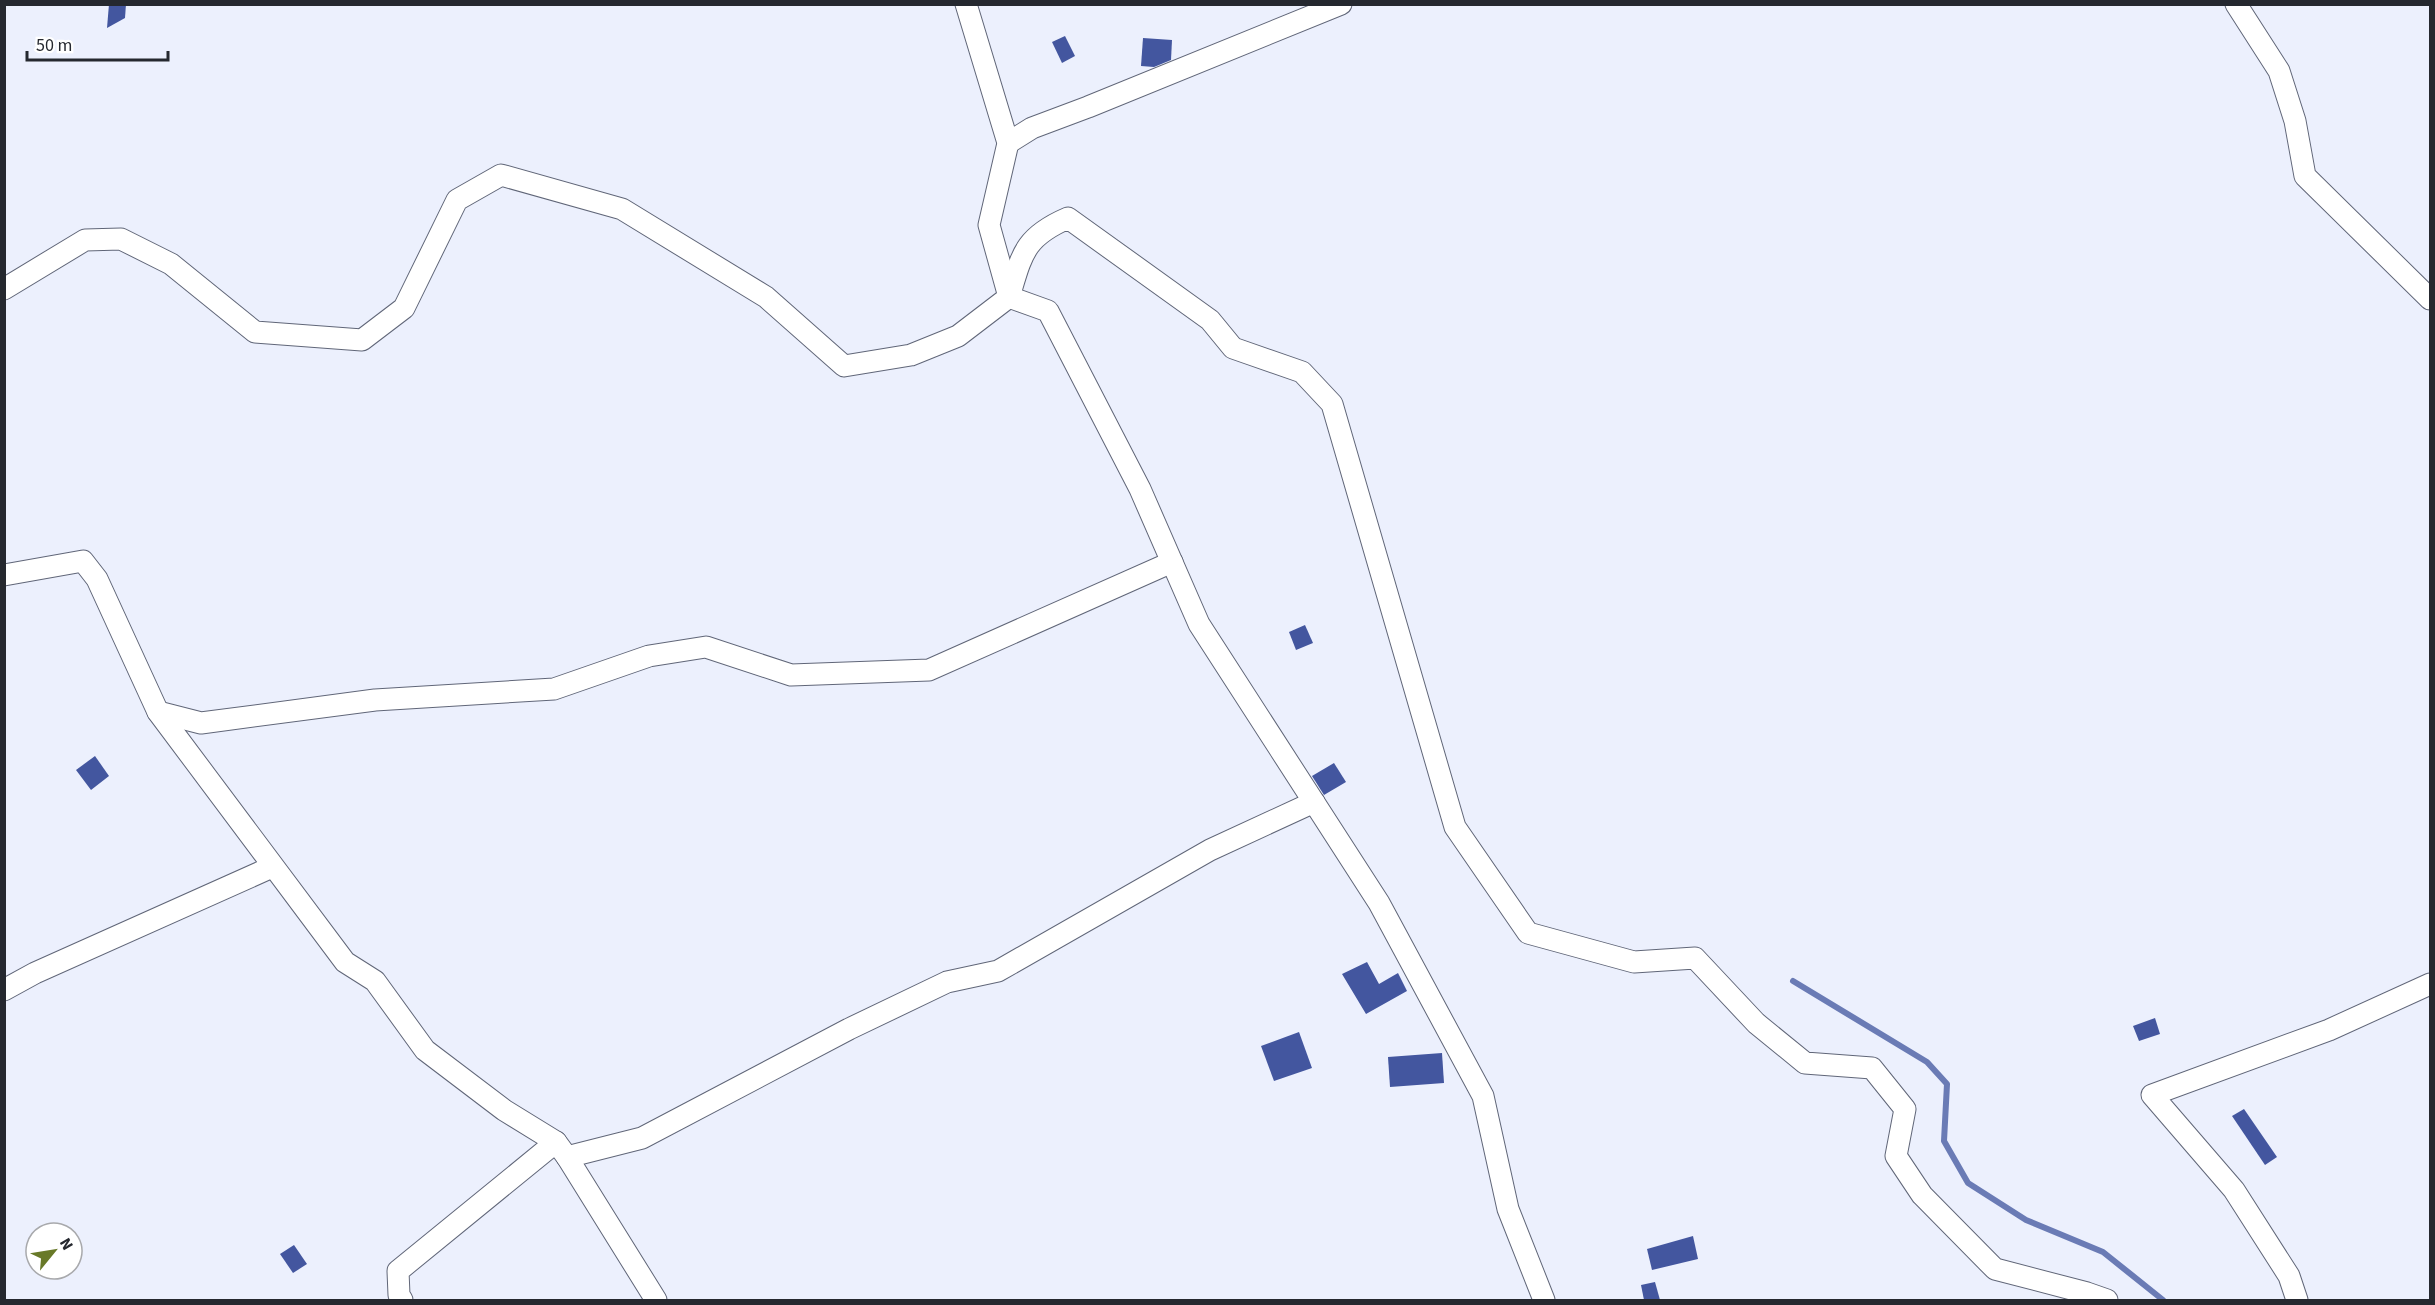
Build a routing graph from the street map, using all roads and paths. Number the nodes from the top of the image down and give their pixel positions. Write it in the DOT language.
graph roads {
  1 [pos="966,4"];
  2 [pos="1341,4"];
  3 [pos="2236,4"];
  4 [pos="1008,143"];
  5 [pos="4,289"];
  6 [pos="1009,297"];
  7 [pos="2430,299"];
  8 [pos="1172,562"];
  9 [pos="4,575"];
  10 [pos="158,712"];
  11 [pos="1314,802"];
  12 [pos="272,867"];
  13 [pos="2430,984"];
  14 [pos="4,990"];
  15 [pos="562,1150"];
  16 [pos="402,1300"];
  17 [pos="656,1300"];
  18 [pos="1544,1300"];
  19 [pos="2107,1300"];
  20 [pos="2297,1300"];
  1 -- 4 [label="street"];
  2 -- 4 [label="street"];
  3 -- 7 [label="street"];
  4 -- 6 [label="street"];
  5 -- 6 [label="street"];
  6 -- 8 [label="street"];
  6 -- 19 [label="street"];
  8 -- 10 [label="street"];
  8 -- 11 [label="street"];
  9 -- 10 [label="street"];
  10 -- 12 [label="street"];
  11 -- 15 [label="street"];
  11 -- 18 [label="street"];
  12 -- 14 [label="street"];
  12 -- 15 [label="street"];
  13 -- 20 [label="street"];
  15 -- 16 [label="street"];
  15 -- 17 [label="street"];
}
